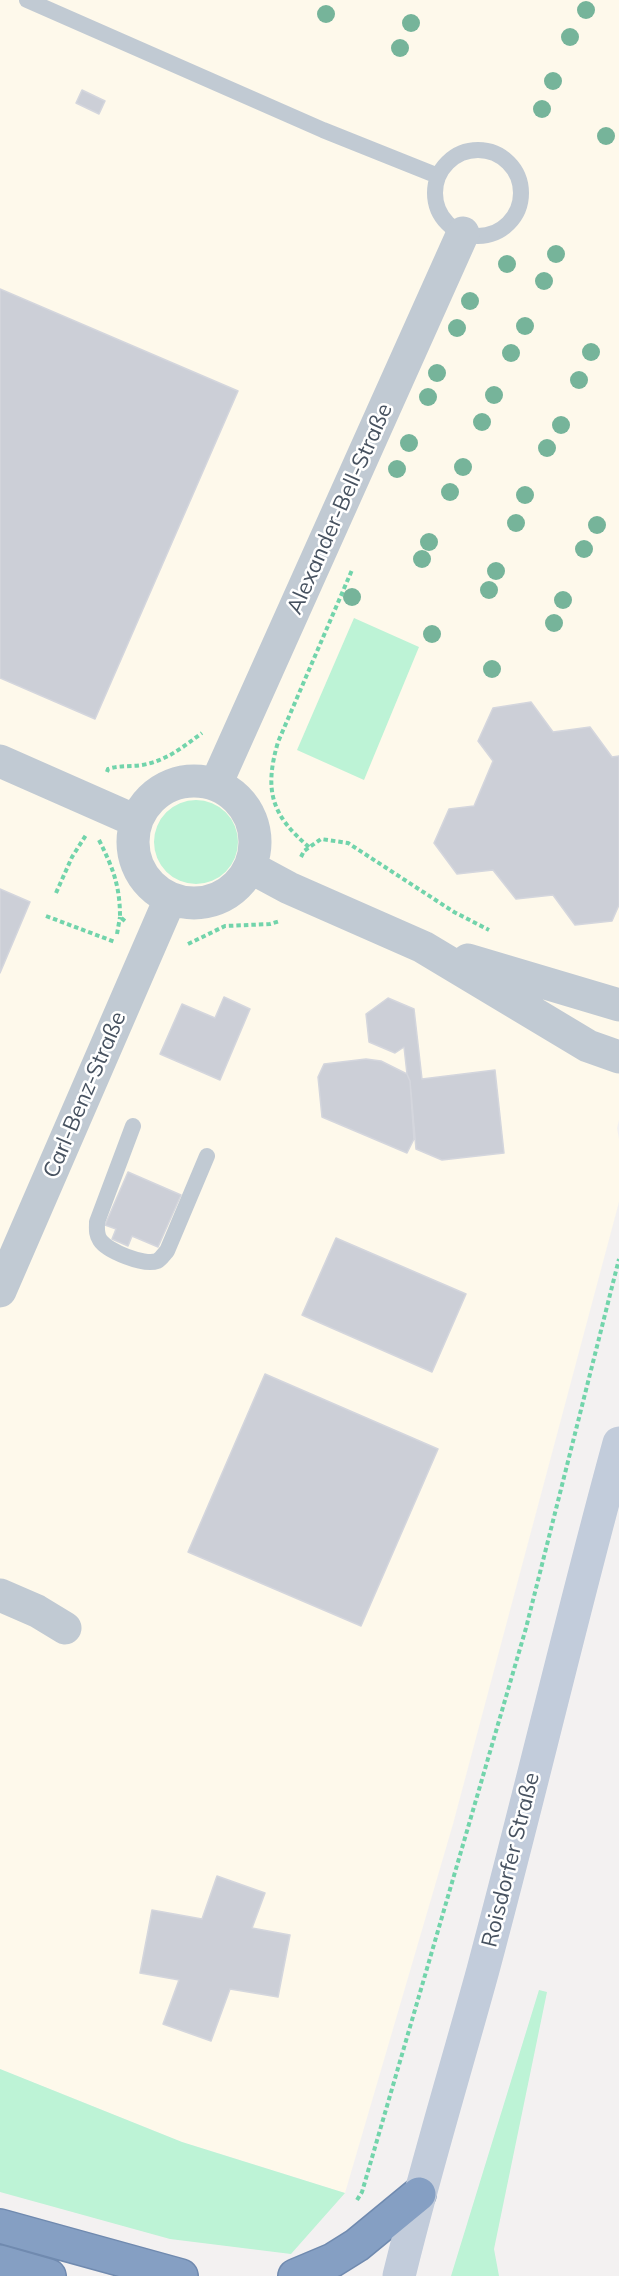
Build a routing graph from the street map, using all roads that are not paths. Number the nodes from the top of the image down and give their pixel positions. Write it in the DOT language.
graph roads {
  1 [pos="27,0"];
  2 [pos="438,177"];
  3 [pos="463,233"];
  4 [pos="0,761"];
  5 [pos="216,784"];
  6 [pos="136,821"];
  7 [pos="250,867"];
  8 [pos="170,899"];
  9 [pos="423,947"];
  10 [pos="618,1004"];
  11 [pos="588,1046"];
  12 [pos="619,1058"];
  13 [pos="619,1077"];
  14 [pos="133,1126"];
  15 [pos="207,1156"];
  16 [pos="0,1291"];
  17 [pos="619,1443"];
  18 [pos="0,1595"];
  19 [pos="65,1628"];
  20 [pos="419,2194"];
  21 [pos="0,2226"];
  22 [pos="0,2262"];
  23 [pos="49,2276"];
  24 [pos="181,2276"];
  25 [pos="295,2276"];
  26 [pos="399,2276"];
  1 -- 2 [label="lane"];
  2 -- 3 [label="lane"];
  2 -- 3 [label="lane"];
  3 -- 5 [label="street, Alexander-Bell-Straße"];
  4 -- 6 [label="street"];
  5 -- 6 [label="street"];
  5 -- 7 [label="street"];
  6 -- 8 [label="street"];
  7 -- 8 [label="street"];
  7 -- 9 [label="street"];
  8 -- 16 [label="street, Carl-Benz-Straße"];
  9 -- 10 [label="street"];
  9 -- 11 [label="street"];
  11 -- 12 [label="street"];
  11 -- 13 [label="street"];
  14 -- 15 [label="lane"];
  17 -- 20 [label="main road, Roisdorfer Straße"];
  18 -- 19 [label="street"];
  20 -- 25 [label="highway"];
  20 -- 26 [label="main road, Roisdorfer Straße"];
  21 -- 24 [label="highway"];
  22 -- 23 [label="highway"];
}
